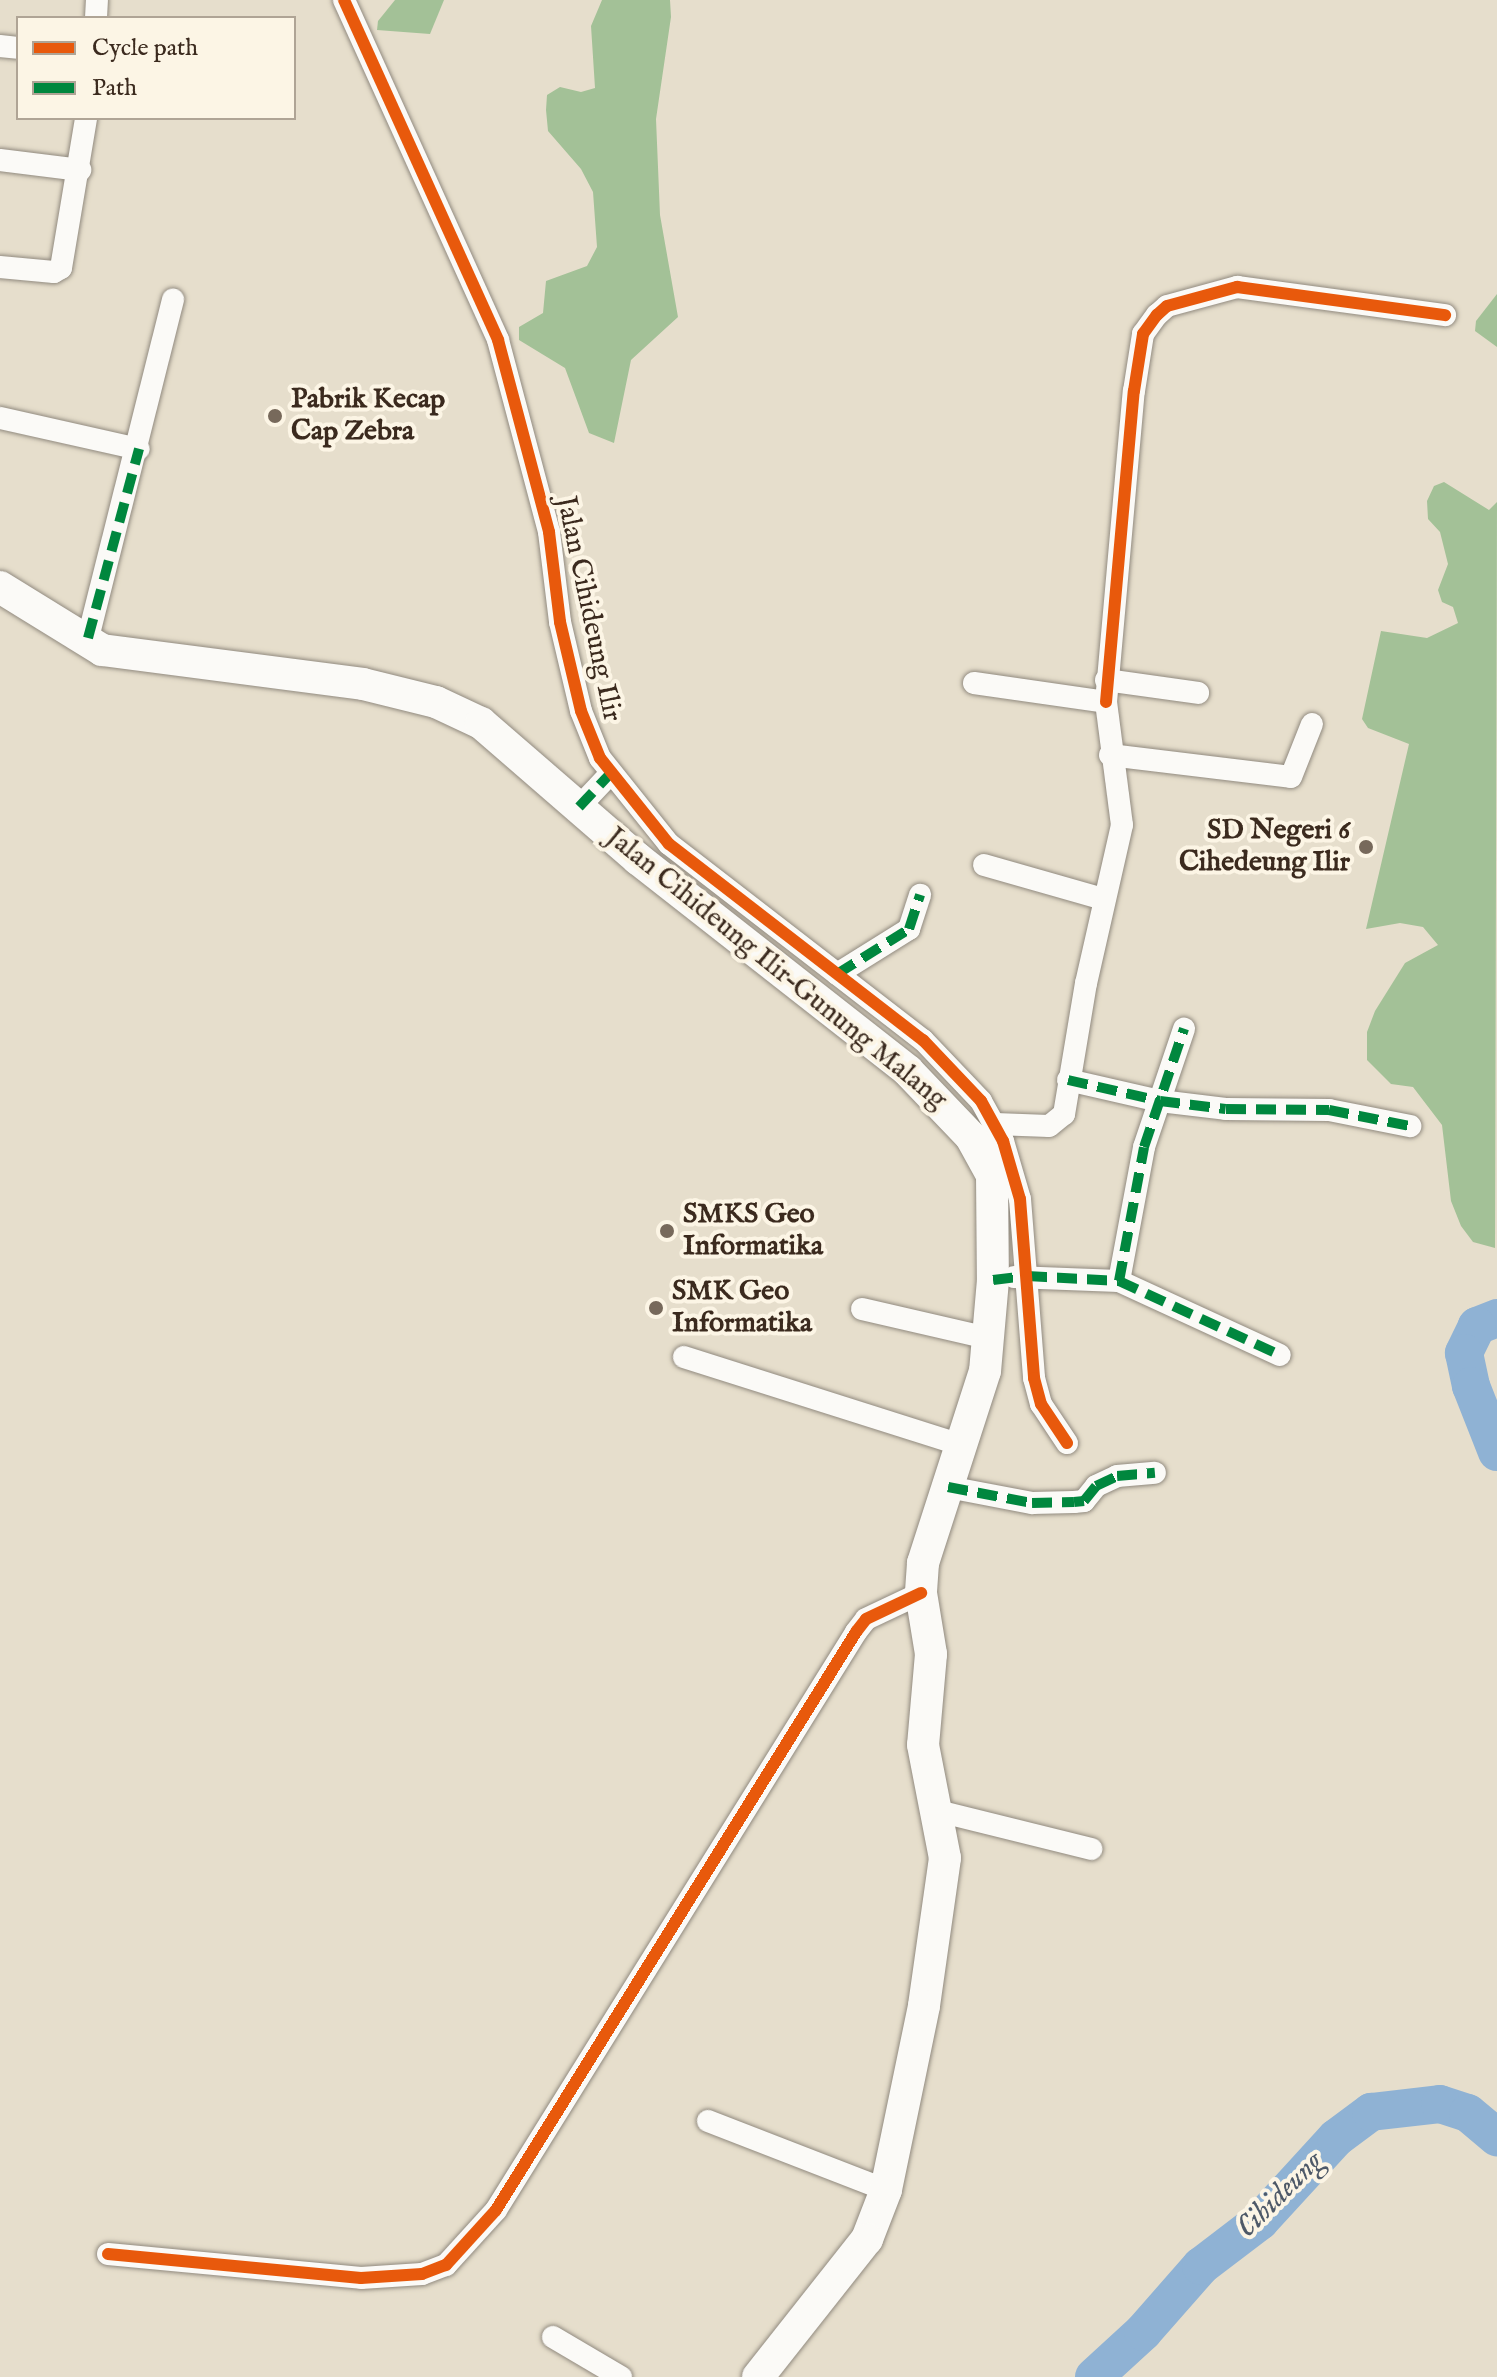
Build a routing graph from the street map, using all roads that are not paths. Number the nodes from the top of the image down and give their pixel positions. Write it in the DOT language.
graph roads {
  1 [pos="344,0"];
  2 [pos="86,120"];
  3 [pos="0,160"];
  4 [pos="80,170"];
  5 [pos="0,267"];
  6 [pos="173,299"];
  7 [pos="1445,315"];
  8 [pos="0,418"];
  9 [pos="139,449"];
  10 [pos="0,587"];
  11 [pos="88,638"];
  12 [pos="974,683"];
  13 [pos="1106,691"];
  14 [pos="1198,693"];
  15 [pos="1312,724"];
  16 [pos="1110,755"];
  17 [pos="610,774"];
  18 [pos="579,807"];
  19 [pos="984,865"];
  20 [pos="920,895"];
  21 [pos="1103,899"];
  22 [pos="837,974"];
  23 [pos="1184,1029"];
  24 [pos="1068,1080"];
  25 [pos="1160,1101"];
  26 [pos="995,1124"];
  27 [pos="1410,1126"];
  28 [pos="1011,1277"];
  29 [pos="1119,1281"];
  30 [pos="862,1309"];
  31 [pos="988,1338"];
  32 [pos="1280,1355"];
  33 [pos="684,1357"];
  34 [pos="1067,1443"];
  35 [pos="962,1445"];
  36 [pos="1155,1473"];
  37 [pos="948,1487"];
  38 [pos="911,1597"];
  39 [pos="938,1811"];
  40 [pos="1091,1849"];
  41 [pos="708,2121"];
  42 [pos="886,2190"];
  43 [pos="108,2254"];
  44 [pos="553,2337"];
  45 [pos="621,2377"];
  46 [pos="758,2377"];
  1 -- 17 [label="street, Jalan Cihideung Ilir"];
  2 -- 4 [label="street"];
  3 -- 4 [label="street"];
  4 -- 5 [label="street"];
  6 -- 9 [label="street"];
  7 -- 13 [label="street"];
  8 -- 9 [label="street"];
  9 -- 11 [label="street"];
  10 -- 11 [label="main road, Jalan Cihideung Ilir–Gunung Malang"];
  11 -- 18 [label="main road, Jalan Cihideung Ilir–Gunung Malang"];
  12 -- 13 [label="street"];
  13 -- 14 [label="street"];
  13 -- 16 [label="street"];
  15 -- 16 [label="street"];
  16 -- 21 [label="street"];
  17 -- 18 [label="street"];
  17 -- 22 [label="street, Jalan Cihideung Ilir"];
  18 -- 28 [label="main road, Jalan Cihideung Ilir–Gunung Malang"];
  19 -- 21 [label="street"];
  20 -- 22 [label="street"];
  21 -- 24 [label="street"];
  22 -- 26 [label="street, Jalan Cihideung Ilir"];
  23 -- 25 [label="street"];
  24 -- 25 [label="street"];
  24 -- 26 [label="street"];
  25 -- 27 [label="street"];
  25 -- 29 [label="street"];
  26 -- 28 [label="street, Jalan Cihideung Ilir"];
  28 -- 29 [label="street"];
  28 -- 31 [label="main road, Jalan Cihideung Ilir–Gunung Malang"];
  28 -- 34 [label="street, Jalan Cihideung Ilir"];
  29 -- 32 [label="street"];
  30 -- 31 [label="street"];
  31 -- 35 [label="main road, Jalan Cihideung Ilir–Gunung Malang"];
  33 -- 35 [label="street"];
  35 -- 37 [label="main road, Jalan Cihideung Ilir–Gunung Malang"];
  36 -- 37 [label="street"];
  37 -- 38 [label="main road, Jalan Cihideung Ilir–Gunung Malang"];
  38 -- 39 [label="main road, Jalan Cihideung Ilir–Gunung Malang"];
  38 -- 43 [label="street"];
  39 -- 40 [label="street"];
  39 -- 42 [label="main road, Jalan Cihideung Ilir–Gunung Malang"];
  41 -- 42 [label="street"];
  42 -- 46 [label="main road, Jalan Cihideung Ilir–Gunung Malang"];
  44 -- 45 [label="street"];
}
